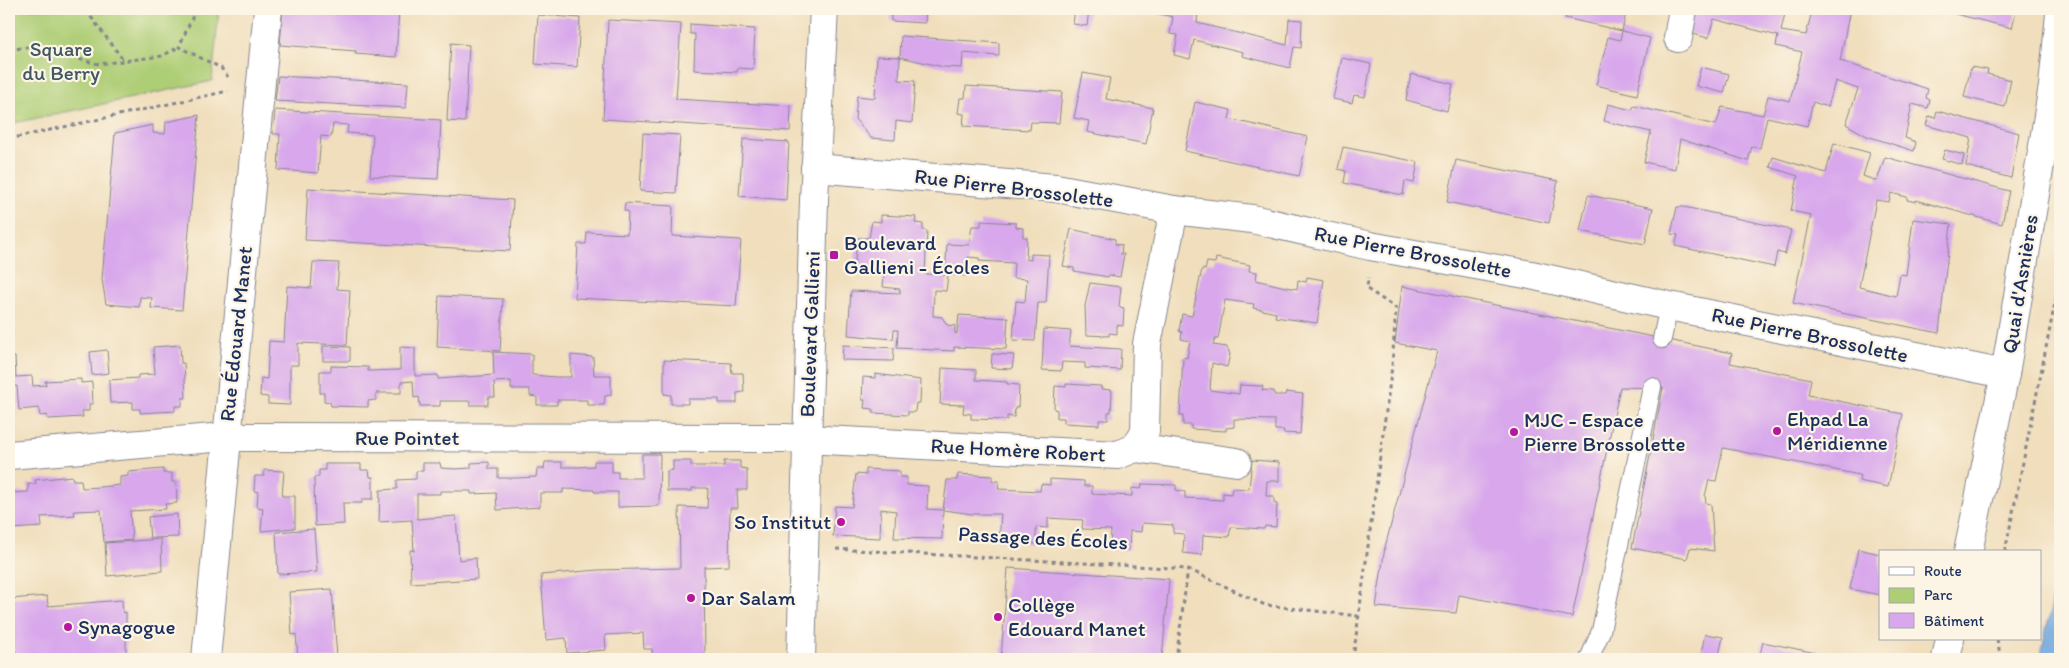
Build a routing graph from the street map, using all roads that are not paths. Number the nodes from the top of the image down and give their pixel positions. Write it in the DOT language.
graph roads {
  1 [pos="268,9"];
  2 [pos="824,9"];
  3 [pos="1683,9"];
  4 [pos="2060,14"];
  5 [pos="1678,38"];
  6 [pos="815,168"];
  7 [pos="1174,210"];
  8 [pos="1669,306"];
  9 [pos="1662,339"];
  10 [pos="2005,374"];
  11 [pos="1652,387"];
  12 [pos="225,437"];
  13 [pos="807,439"];
  14 [pos="1135,448"];
  15 [pos="9,455"];
  16 [pos="1237,462"];
  17 [pos="1968,550"];
  18 [pos="1950,640"];
  19 [pos="206,659"];
  20 [pos="801,659"];
  21 [pos="1589,659"];
  22 [pos="1946,659"];
  1 -- 12 [label="street, Rue Édouard Manet"];
  2 -- 6 [label="street, Boulevard Gallieni"];
  3 -- 5 [label="street"];
  4 -- 10 [label="street, Quai d'Asnières"];
  6 -- 7 [label="street, Rue Pierre Brossolette"];
  6 -- 13 [label="street, Boulevard Gallieni"];
  7 -- 8 [label="street, Rue Pierre Brossolette"];
  7 -- 14 [label="street, Rue Homère Robert"];
  8 -- 9 [label="lane"];
  8 -- 10 [label="street, Rue Pierre Brossolette"];
  10 -- 17 [label="street, Quai d'Asnières"];
  11 -- 21 [label="lane"];
  12 -- 13 [label="street, Rue Pointet"];
  12 -- 15 [label="street, Rue Pointet"];
  12 -- 19 [label="street, Rue Édouard Manet"];
  13 -- 14 [label="street, Rue Homère Robert"];
  13 -- 20 [label="street, Boulevard Gallieni"];
  14 -- 16 [label="street"];
  18 -- 22 [label="street"];
}
